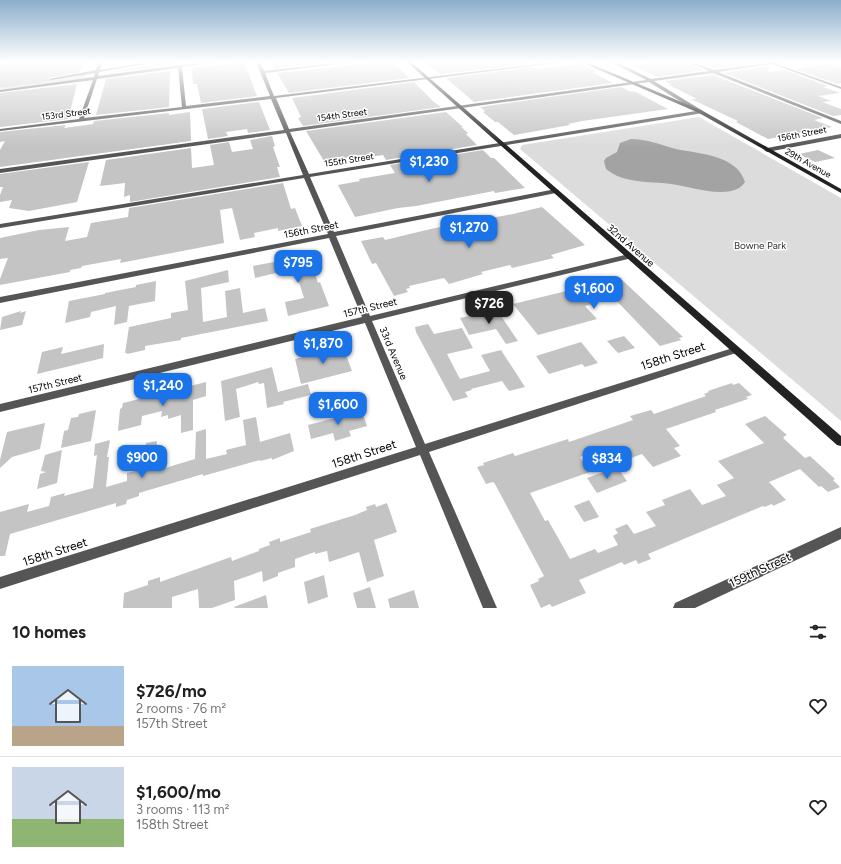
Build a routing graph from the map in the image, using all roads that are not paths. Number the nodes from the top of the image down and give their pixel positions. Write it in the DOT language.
graph roads {
  1 [pos="90,90"];
  2 [pos="182,90"];
  3 [pos="270,90"];
  4 [pos="327,90"];
  5 [pos="441,90"];
  6 [pos="578,90"];
  7 [pos="649,90"];
  8 [pos="667,90"];
  9 [pos="760,90"];
  10 [pos="273,97"];
  11 [pos="460,107"];
  12 [pos="184,108"];
  13 [pos="701,112"];
  14 [pos="81,120"];
  15 [pos="841,123"];
  16 [pos="0,130"];
  17 [pos="288,131"];
  18 [pos="841,136"];
  19 [pos="502,144"];
  20 [pos="767,150"];
  21 [pos="0,171"];
  22 [pos="307,176"];
  23 [pos="841,191"];
  24 [pos="556,192"];
  25 [pos="0,226"];
  26 [pos="332,235"];
  27 [pos="629,256"];
  28 [pos="0,300"];
  29 [pos="368,319"];
  30 [pos="736,350"];
  31 [pos="0,408"];
  32 [pos="841,442"];
  33 [pos="422,449"];
  34 [pos="841,533"];
  35 [pos="0,583"];
  36 [pos="490,608"];
  37 [pos="680,608"];
  1 -- 14 [label="street"];
  2 -- 12 [label="street"];
  3 -- 10 [label="street, 33rd Avenue"];
  4 -- 10 [label="street, 153rd Street"];
  5 -- 11 [label="street, 32nd Avenue"];
  6 -- 11 [label="street, 154th Street"];
  7 -- 13 [label="street, 29th Avenue"];
  8 -- 13 [label="street"];
  9 -- 15 [label="street"];
  10 -- 12 [label="street, 153rd Street"];
  10 -- 17 [label="street, 33rd Avenue"];
  11 -- 17 [label="street, 154th Street"];
  11 -- 19 [label="street, 32nd Avenue"];
  12 -- 14 [label="street, 153rd Street"];
  13 -- 19 [label="street, 155th Street"];
  13 -- 20 [label="street, 29th Avenue"];
  14 -- 16 [label="street, 153rd Street"];
  17 -- 21 [label="street, 154th Street"];
  17 -- 22 [label="street, 33rd Avenue"];
  18 -- 20 [label="street, 156th Street"];
  19 -- 22 [label="street, 155th Street"];
  19 -- 24 [label="street, 32nd Avenue"];
  20 -- 23 [label="street, 29th Avenue"];
  22 -- 25 [label="street, 155th Street"];
  22 -- 26 [label="street, 33rd Avenue"];
  24 -- 26 [label="street, 156th Street"];
  24 -- 27 [label="street, 32nd Avenue"];
  26 -- 28 [label="street, 156th Street"];
  26 -- 29 [label="street, 33rd Avenue"];
  27 -- 29 [label="street, 157th Street"];
  27 -- 30 [label="street, 32nd Avenue"];
  29 -- 31 [label="street, 157th Street"];
  29 -- 33 [label="street, 33rd Avenue"];
  30 -- 32 [label="street, 32nd Avenue"];
  30 -- 33 [label="street, 158th Street"];
  33 -- 35 [label="street, 158th Street"];
  33 -- 36 [label="street, 33rd Avenue"];
  34 -- 37 [label="street, 159th Street"];
}
